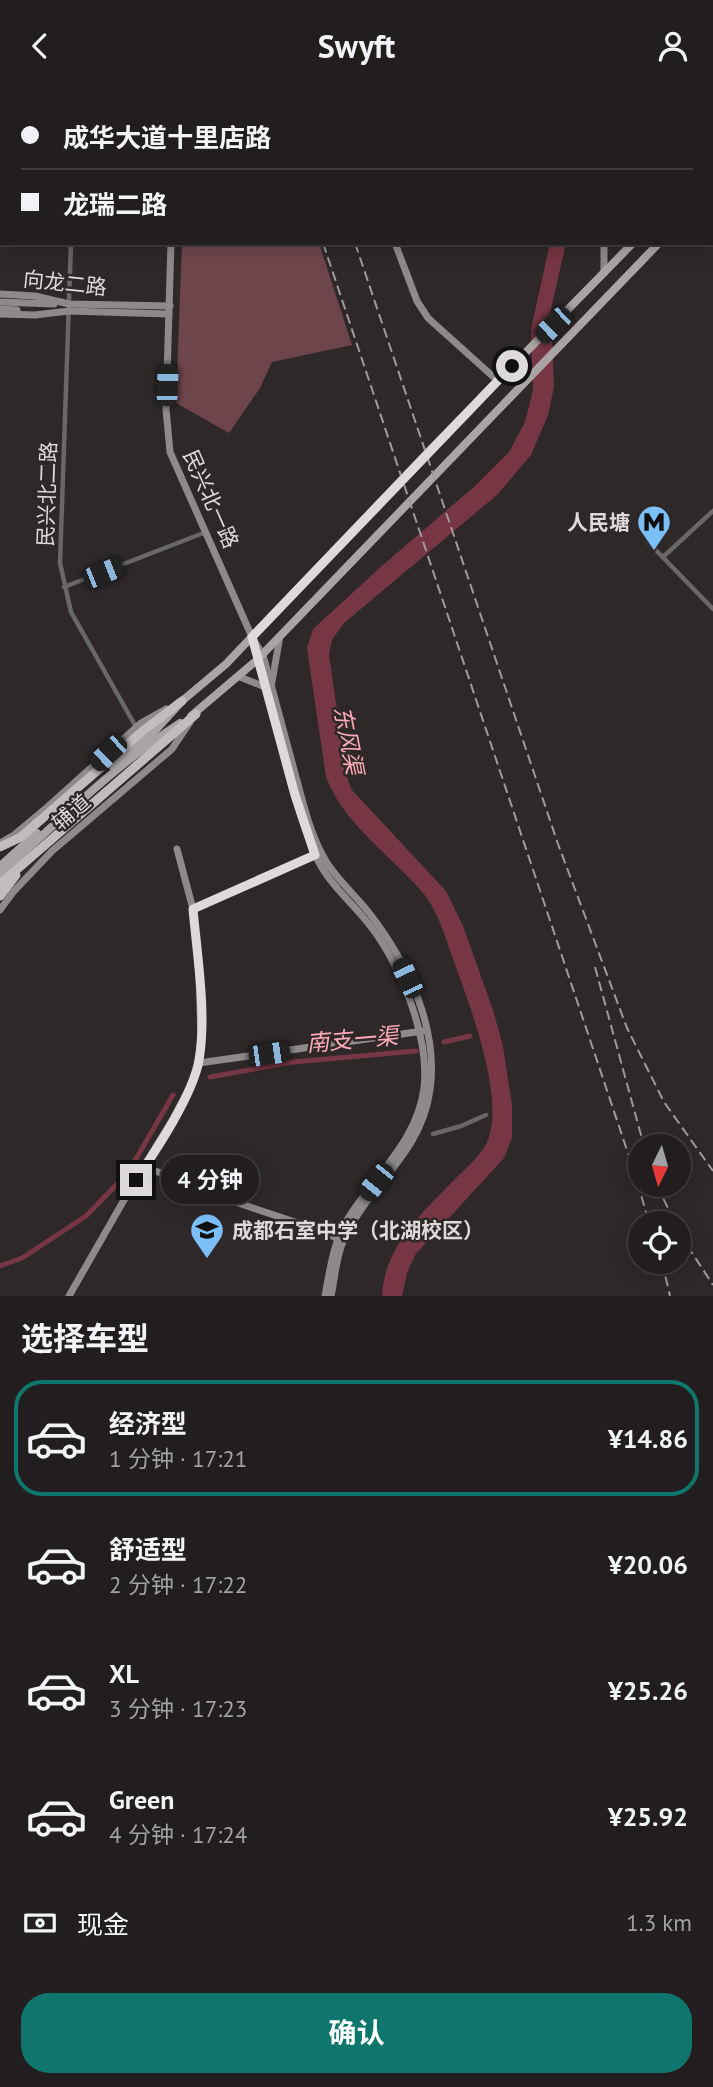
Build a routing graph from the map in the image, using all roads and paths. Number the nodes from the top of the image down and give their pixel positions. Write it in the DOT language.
graph roads {
  1 [pos="71,245"];
  2 [pos="171,245"];
  3 [pos="396,245"];
  4 [pos="604,245"];
  5 [pos="631,245"];
  6 [pos="657,245"];
  7 [pos="604,274"];
  8 [pos="0,294"];
  9 [pos="0,302"];
  10 [pos="69,308"];
  11 [pos="169,310"];
  12 [pos="0,312"];
  13 [pos="498,380"];
  14 [pos="713,511"];
  15 [pos="206,532"];
  16 [pos="649,543"];
  17 [pos="663,558"];
  18 [pos="64,587"];
  19 [pos="713,609"];
  20 [pos="280,636"];
  21 [pos="252,637"];
  22 [pos="260,657"];
  23 [pos="240,677"];
  24 [pos="269,687"];
  25 [pos="182,701"];
  26 [pos="196,714"];
  27 [pos="149,736"];
  28 [pos="0,847"];
  29 [pos="177,849"];
  30 [pos="318,853"];
  31 [pos="26,861"];
  32 [pos="0,866"];
  33 [pos="0,874"];
  34 [pos="0,884"];
  35 [pos="0,896"];
  36 [pos="0,909"];
  37 [pos="193,909"];
  38 [pos="423,1031"];
  39 [pos="199,1063"];
  40 [pos="486,1115"];
  41 [pos="433,1134"];
  42 [pos="145,1167"];
  43 [pos="340,1240"];
  44 [pos="68,1296"];
  45 [pos="325,1296"];
  46 [pos="331,1296"];
  1 -- 10 [label="street, 民兴北二路"];
  2 -- 11 [label="street, 民兴北一路"];
  3 -- 13 [label="street"];
  4 -- 7 [label="street"];
  5 -- 7 [label="main road"];
  6 -- 20 [label="main road"];
  7 -- 13 [label="main road"];
  8 -- 10 [label="street, 向龙二路"];
  9 -- 10 [label="street"];
  10 -- 11 [label="street, 向龙二路"];
  10 -- 12 [label="street, 向龙二路"];
  10 -- 18 [label="street, 民兴北二路"];
  11 -- 15 [label="street, 民兴北一路"];
  13 -- 21 [label="main road"];
  14 -- 17 [label="street"];
  15 -- 18 [label="street"];
  15 -- 21 [label="street, 民兴北一路"];
  16 -- 17 [label="street"];
  17 -- 19 [label="street"];
  18 -- 27 [label="street, 民兴北二路"];
  20 -- 22 [label="main road"];
  20 -- 24 [label="street"];
  21 -- 22 [label="street, 民兴北一路"];
  21 -- 25 [label="main road"];
  22 -- 23 [label="main road"];
  22 -- 24 [label="street, 民兴北一路"];
  23 -- 24 [label="street"];
  23 -- 26 [label="main road"];
  24 -- 30 [label="street, 民兴北一路"];
  25 -- 27 [label="highway"];
  26 -- 27 [label="highway"];
  26 -- 36 [label="street, 辅道"];
  27 -- 28 [label="street"];
  27 -- 28 [label="highway"];
  27 -- 31 [label="highway"];
  27 -- 32 [label="main road"];
  27 -- 33 [label="main road"];
  29 -- 37 [label="street"];
  30 -- 37 [label="street"];
  30 -- 38 [label="street, 民兴北一路"];
  31 -- 34 [label="highway"];
  31 -- 35 [label="highway"];
  37 -- 39 [label="street"];
  38 -- 39 [label="street"];
  38 -- 43 [label="street, 民兴北一路"];
  39 -- 42 [label="street"];
  40 -- 41 [label="street"];
  42 -- 43 [label="street"];
  42 -- 44 [label="street"];
  43 -- 45 [label="street"];
  43 -- 46 [label="street"];
}
